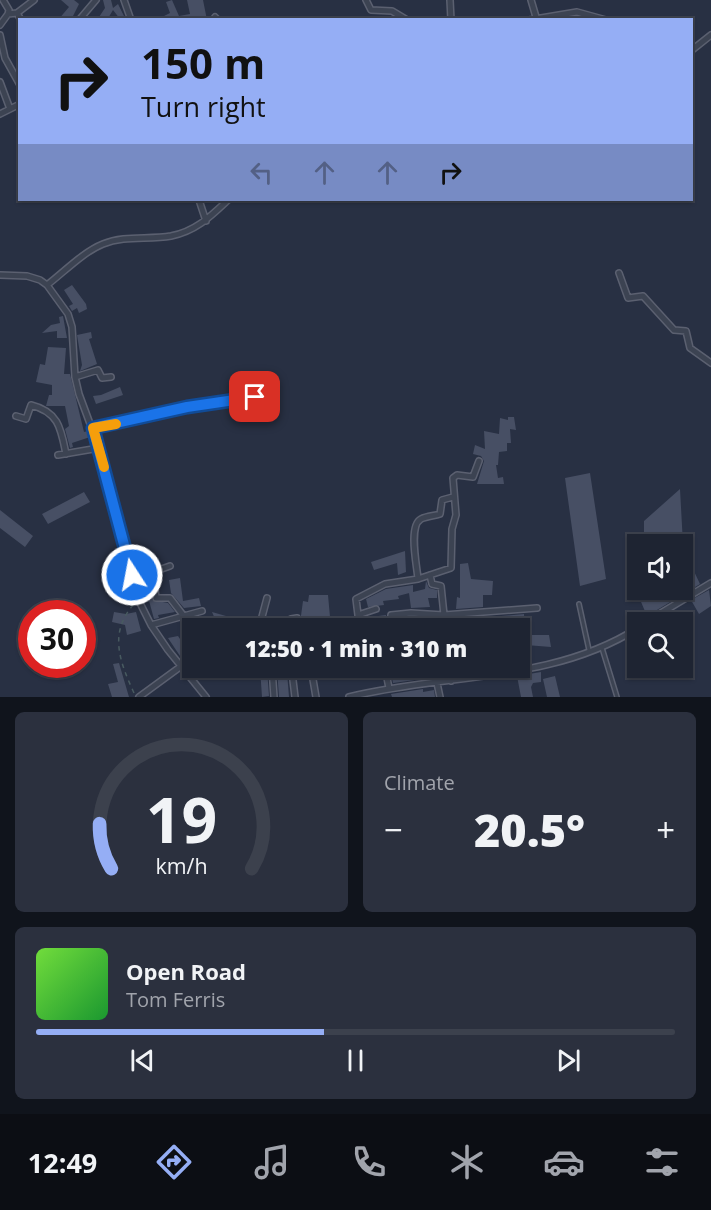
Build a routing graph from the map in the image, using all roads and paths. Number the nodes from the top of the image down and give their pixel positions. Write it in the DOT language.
graph roads {
  1 [pos="34,0"];
  2 [pos="96,0"];
  3 [pos="124,0"];
  4 [pos="366,0"];
  5 [pos="450,0"];
  6 [pos="531,0"];
  7 [pos="3,1"];
  8 [pos="16,13"];
  9 [pos="8,14"];
  10 [pos="536,17"];
  11 [pos="20,18"];
  12 [pos="81,18"];
  13 [pos="130,18"];
  14 [pos="404,18"];
  15 [pos="452,18"];
  16 [pos="599,18"];
  17 [pos="0,25"];
  18 [pos="0,34"];
  19 [pos="711,35"];
  20 [pos="1,42"];
  21 [pos="693,49"];
  22 [pos="0,82"];
  23 [pos="18,83"];
  24 [pos="18,105"];
  25 [pos="10,109"];
  26 [pos="0,114"];
  27 [pos="199,201"];
  28 [pos="227,201"];
  29 [pos="206,221"];
  30 [pos="619,273"];
  31 [pos="0,275"];
  32 [pos="47,285"];
  33 [pos="711,363"];
  34 [pos="75,376"];
  35 [pos="111,377"];
  36 [pos="255,397"];
  37 [pos="16,416"];
  38 [pos="93,428"];
  39 [pos="99,448"];
  40 [pos="66,453"];
  41 [pos="58,455"];
  42 [pos="479,461"];
  43 [pos="453,497"];
  44 [pos="170,566"];
  45 [pos="430,575"];
  46 [pos="418,579"];
  47 [pos="711,583"];
  48 [pos="267,598"];
  49 [pos="138,599"];
  50 [pos="579,604"];
  51 [pos="537,608"];
  52 [pos="376,609"];
  53 [pos="202,611"];
  54 [pos="663,612"];
  55 [pos="183,615"];
  56 [pos="358,615"];
  57 [pos="444,615"];
  58 [pos="262,618"];
  59 [pos="358,618"];
  60 [pos="391,618"];
  61 [pos="444,618"];
  62 [pos="151,625"];
  63 [pos="627,634"];
  64 [pos="602,648"];
  65 [pos="590,652"];
  66 [pos="180,667"];
  67 [pos="273,678"];
  68 [pos="293,678"];
  69 [pos="313,678"];
  70 [pos="387,678"];
  71 [pos="451,678"];
  72 [pos="451,681"];
  73 [pos="437,683"];
  74 [pos="389,688"];
  75 [pos="137,697"];
  76 [pos="206,697"];
  77 [pos="274,697"];
  78 [pos="296,697"];
  79 [pos="316,697"];
  80 [pos="349,697"];
  81 [pos="440,697"];
  82 [pos="617,697"];
  1 -- 8 [label="street"];
  2 -- 12 [label="street"];
  3 -- 13 [label="street"];
  4 -- 14 [label="street"];
  5 -- 15 [label="street"];
  6 -- 10 [label="street"];
  7 -- 9 [label="street"];
  8 -- 9 [label="street"];
  8 -- 11 [label="street"];
  9 -- 17 [label="street"];
  10 -- 16 [label="street"];
  18 -- 20 [label="street"];
  19 -- 21 [label="street"];
  20 -- 23 [label="street"];
  22 -- 25 [label="street"];
  24 -- 25 [label="street"];
  25 -- 26 [label="street"];
  27 -- 29 [label="street"];
  28 -- 29 [label="street"];
  29 -- 32 [label="street"];
  30 -- 33 [label="street"];
  31 -- 32 [label="street"];
  32 -- 34 [label="street"];
  34 -- 35 [label="street"];
  34 -- 38 [label="street"];
  36 -- 38 [label="street"];
  37 -- 40 [label="street"];
  38 -- 39 [label="street"];
  39 -- 40 [label="street"];
  39 -- 49 [label="street"];
  40 -- 41 [label="street"];
  42 -- 43 [label="street"];
  43 -- 45 [label="street"];
  43 -- 46 [label="street"];
  44 -- 55 [label="street"];
  45 -- 46 [label="street"];
  45 -- 57 [label="street"];
  46 -- 56 [label="street"];
  47 -- 54 [label="street"];
  48 -- 58 [label="street"];
  49 -- 62 [label="street"];
  49 -- 75 [label="path"];
  50 -- 65 [label="lane"];
  51 -- 57 [label="street"];
  52 -- 56 [label="street"];
  53 -- 55 [label="street"];
  55 -- 62 [label="street"];
  56 -- 59 [label="street"];
  57 -- 60 [label="street"];
  57 -- 61 [label="street"];
  62 -- 66 [label="street"];
  63 -- 64 [label="street"];
  64 -- 65 [label="street"];
  64 -- 82 [label="lane"];
  65 -- 72 [label="street"];
  66 -- 75 [label="street"];
  66 -- 76 [label="street"];
  67 -- 77 [label="street"];
  68 -- 78 [label="street"];
  69 -- 79 [label="street"];
  70 -- 74 [label="street"];
  71 -- 72 [label="street"];
  72 -- 73 [label="street"];
  73 -- 74 [label="street"];
  73 -- 81 [label="street"];
  74 -- 80 [label="street"];
}
